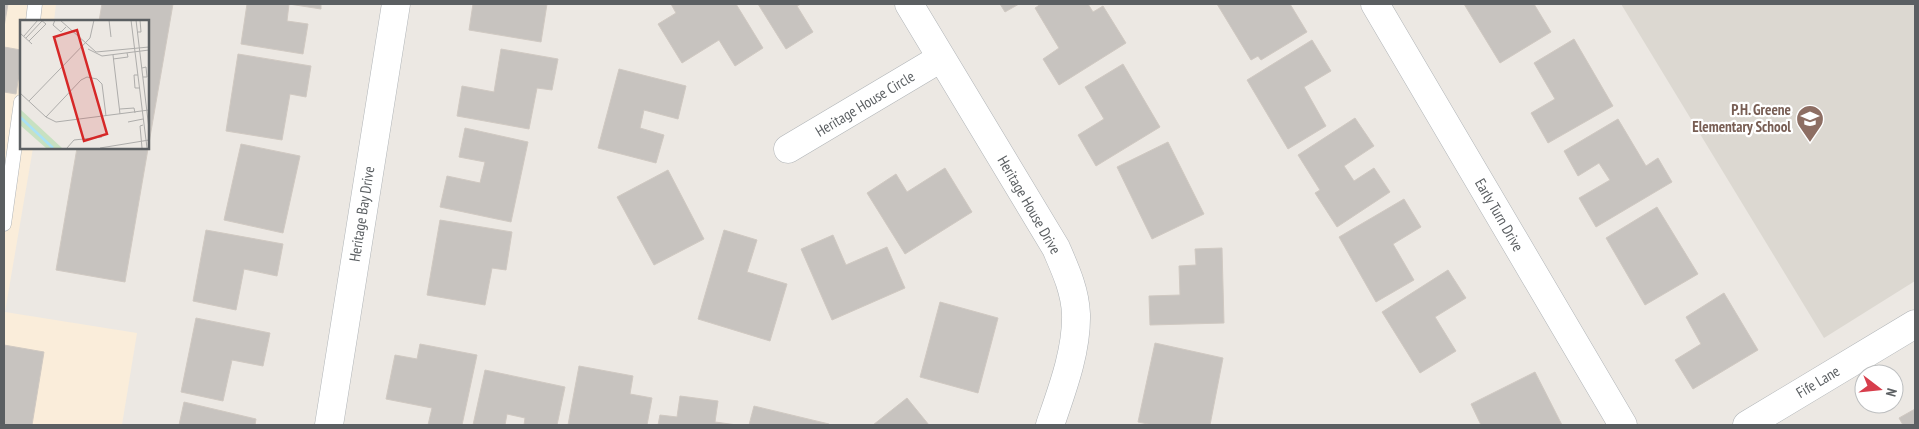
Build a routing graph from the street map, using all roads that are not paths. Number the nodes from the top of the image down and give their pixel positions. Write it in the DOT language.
graph roads {
  1 [pos="35,4"];
  2 [pos="396,4"];
  3 [pos="909,4"];
  4 [pos="1375,4"];
  5 [pos="33,20"];
  6 [pos="941,58"];
  7 [pos="20,109"];
  8 [pos="788,149"];
  9 [pos="4,224"];
  10 [pos="1915,324"];
  11 [pos="328,425"];
  12 [pos="1050,425"];
  13 [pos="1623,425"];
  14 [pos="1747,425"];
  1 -- 5 [label="lane"];
  2 -- 11 [label="street, Heritage Bay Drive"];
  3 -- 6 [label="street, Heritage House Drive"];
  4 -- 13 [label="street, Early Turn Drive"];
  6 -- 8 [label="street, Heritage House Circle"];
  6 -- 12 [label="street, Heritage House Drive"];
  7 -- 9 [label="lane"];
  10 -- 14 [label="street, Fife Lane"];
}
